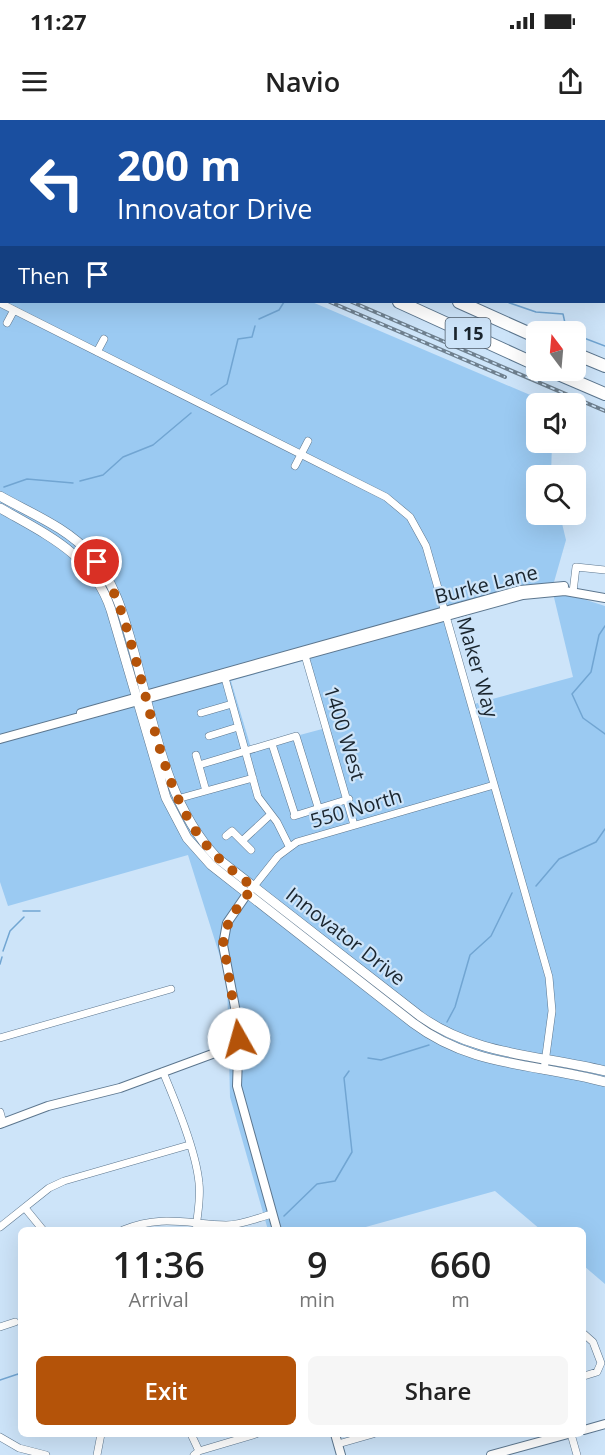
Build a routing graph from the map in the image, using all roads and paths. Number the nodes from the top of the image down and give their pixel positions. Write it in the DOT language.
graph roads {
  1 [pos="0,303"];
  2 [pos="401,303"];
  3 [pos="461,303"];
  4 [pos="14,310"];
  5 [pos="8,322"];
  6 [pos="526,332"];
  7 [pos="104,339"];
  8 [pos="97,352"];
  9 [pos="586,358"];
  10 [pos="526,360"];
  11 [pos="605,366"];
  12 [pos="575,381"];
  13 [pos="605,394"];
  14 [pos="308,441"];
  15 [pos="301,454"];
  16 [pos="295,466"];
  17 [pos="0,496"];
  18 [pos="0,508"];
  19 [pos="605,570"];
  20 [pos="573,589"];
  21 [pos="605,598"];
  22 [pos="445,614"];
  23 [pos="304,653"];
  24 [pos="225,678"];
  25 [pos="147,697"];
  26 [pos="137,700"];
  27 [pos="232,704"];
  28 [pos="201,712"];
  29 [pos="238,728"];
  30 [pos="209,736"];
  31 [pos="0,739"];
  32 [pos="272,744"];
  33 [pos="245,752"];
  34 [pos="196,755"];
  35 [pos="199,765"];
  36 [pos="253,778"];
  37 [pos="494,785"];
  38 [pos="206,791"];
  39 [pos="177,799"];
  40 [pos="349,799"];
  41 [pos="318,807"];
  42 [pos="270,815"];
  43 [pos="354,825"];
  44 [pos="226,836"];
  45 [pos="242,841"];
  46 [pos="289,846"];
  47 [pos="251,850"];
  48 [pos="250,891"];
  49 [pos="171,989"];
  50 [pos="0,1038"];
  51 [pos="238,1052"];
  52 [pos="545,1065"];
  53 [pos="605,1071"];
  54 [pos="163,1072"];
  55 [pos="605,1082"];
  56 [pos="0,1112"];
  57 [pos="2,1123"];
  58 [pos="189,1145"];
  59 [pos="25,1208"];
  60 [pos="272,1214"];
  61 [pos="197,1221"];
  62 [pos="0,1227"];
  63 [pos="41,1227"];
  64 [pos="134,1227"];
  65 [pos="196,1227"];
  66 [pos="276,1227"];
  67 [pos="15,1322"];
  68 [pos="0,1327"];
  69 [pos="586,1336"];
  70 [pos="586,1375"];
  71 [pos="605,1424"];
  72 [pos="586,1429"];
  73 [pos="0,1437"];
  74 [pos="100,1437"];
  75 [pos="192,1437"];
  76 [pos="247,1437"];
  77 [pos="336,1437"];
  78 [pos="362,1437"];
  79 [pos="558,1437"];
  80 [pos="570,1437"];
  81 [pos="338,1444"];
  82 [pos="197,1453"];
  83 [pos="46,1455"];
  84 [pos="97,1455"];
  85 [pos="341,1455"];
  86 [pos="491,1455"];
  87 [pos="577,1455"];
  1 -- 4 [label="street, Maker Way"];
  2 -- 10 [label="highway, I 15"];
  3 -- 6 [label="highway, I 15"];
  4 -- 5 [label="street"];
  4 -- 8 [label="street, Maker Way"];
  7 -- 8 [label="street"];
  8 -- 15 [label="street, Maker Way"];
  9 -- 11 [label="highway"];
  12 -- 13 [label="highway"];
  14 -- 15 [label="street"];
  15 -- 16 [label="street"];
  15 -- 22 [label="street, Maker Way"];
  17 -- 25 [label="main road, Innovator Drive"];
  18 -- 26 [label="main road, Innovator Drive"];
  19 -- 20 [label="street"];
  20 -- 21 [label="street, Burke Lane"];
  20 -- 22 [label="street, Burke Lane"];
  22 -- 23 [label="street, Burke Lane"];
  22 -- 37 [label="street, Maker Way"];
  23 -- 24 [label="street, Burke Lane"];
  23 -- 25 [label="street, Burke Lane"];
  23 -- 40 [label="street, 1400 West"];
  24 -- 25 [label="street, Burke Lane"];
  24 -- 27 [label="street"];
  25 -- 26 [label="street, Burke Lane"];
  25 -- 39 [label="main road, Innovator Drive"];
  26 -- 31 [label="street, Burke Lane"];
  26 -- 48 [label="main road, Innovator Drive"];
  27 -- 28 [label="street"];
  27 -- 29 [label="street"];
  29 -- 30 [label="street"];
  29 -- 33 [label="street"];
  32 -- 33 [label="street"];
  32 -- 41 [label="street"];
  32 -- 41 [label="street"];
  33 -- 35 [label="street"];
  33 -- 36 [label="street"];
  34 -- 35 [label="street"];
  35 -- 38 [label="street"];
  36 -- 38 [label="street"];
  36 -- 42 [label="street"];
  37 -- 43 [label="street, 550 North"];
  37 -- 52 [label="street, Maker Way"];
  38 -- 39 [label="street"];
  39 -- 48 [label="main road, Innovator Drive"];
  40 -- 41 [label="street"];
  40 -- 43 [label="street, 1400 West"];
  42 -- 45 [label="street"];
  42 -- 46 [label="street"];
  43 -- 46 [label="street, 550 North"];
  44 -- 45 [label="street"];
  45 -- 47 [label="street"];
  46 -- 48 [label="street, 550 North"];
  48 -- 51 [label="street"];
  48 -- 52 [label="main road, Innovator Drive"];
  49 -- 50 [label="street"];
  51 -- 54 [label="street"];
  51 -- 60 [label="street"];
  52 -- 53 [label="main road, Innovator Drive"];
  52 -- 55 [label="main road, Innovator Drive"];
  54 -- 57 [label="street"];
  54 -- 58 [label="street"];
  56 -- 57 [label="street"];
  58 -- 59 [label="street"];
  58 -- 61 [label="street"];
  59 -- 62 [label="street"];
  59 -- 63 [label="street"];
  60 -- 61 [label="street"];
  60 -- 66 [label="street"];
  61 -- 64 [label="street"];
  61 -- 65 [label="street"];
  67 -- 68 [label="street"];
  69 -- 70 [label="street"];
  71 -- 72 [label="street"];
  73 -- 83 [label="street"];
  74 -- 84 [label="street"];
  75 -- 82 [label="street"];
  76 -- 82 [label="street"];
  77 -- 81 [label="street"];
  78 -- 81 [label="street"];
  79 -- 86 [label="street"];
  80 -- 87 [label="street"];
  81 -- 85 [label="street"];
}
